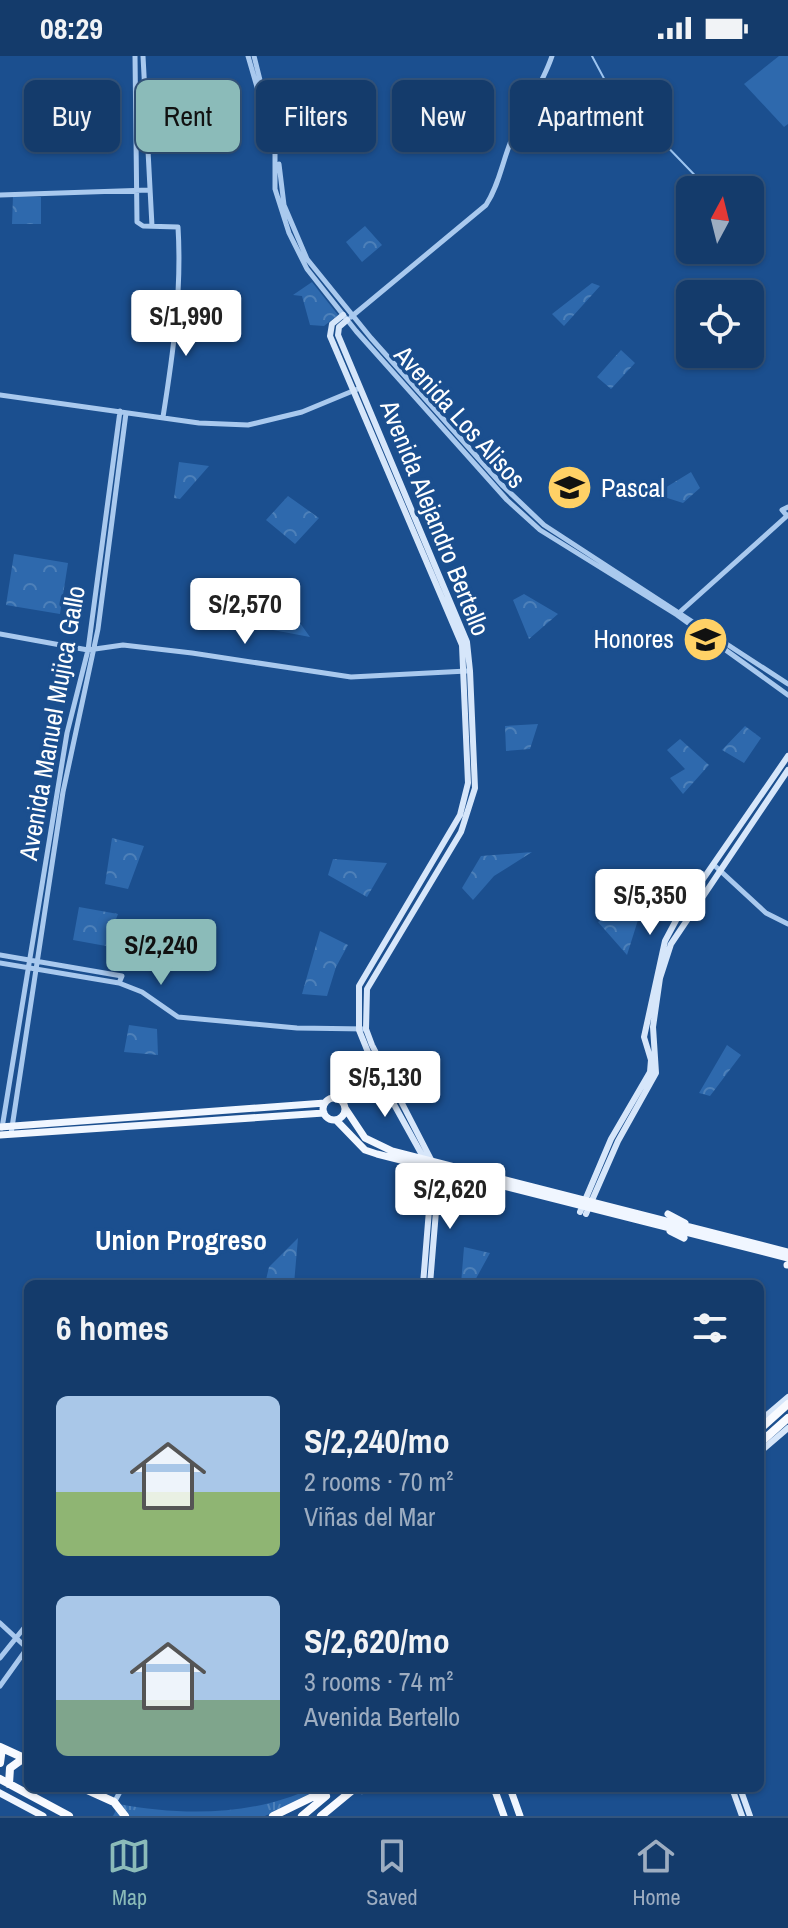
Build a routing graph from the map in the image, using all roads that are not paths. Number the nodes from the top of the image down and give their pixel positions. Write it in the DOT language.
graph roads {
  1 [pos="135,56"];
  2 [pos="143,56"];
  3 [pos="251,56"];
  4 [pos="552,57"];
  5 [pos="279,164"];
  6 [pos="149,190"];
  7 [pos="137,191"];
  8 [pos="0,195"];
  9 [pos="152,226"];
  10 [pos="351,314"];
  11 [pos="357,389"];
  12 [pos="0,395"];
  13 [pos="123,412"];
  14 [pos="163,417"];
  15 [pos="786,512"];
  16 [pos="681,611"];
  17 [pos="0,634"];
  18 [pos="91,650"];
  19 [pos="467,671"];
  20 [pos="788,684"];
  21 [pos="788,695"];
  22 [pos="788,756"];
  23 [pos="788,770"];
  24 [pos="716,867"];
  25 [pos="788,924"];
  26 [pos="0,955"];
  27 [pos="0,963"];
  28 [pos="29,964"];
  29 [pos="38,966"];
  30 [pos="119,983"];
  31 [pos="362,1029"];
  32 [pos="325,1103"];
  33 [pos="345,1108"];
  34 [pos="324,1113"];
  35 [pos="336,1120"];
  36 [pos="11,1130"];
  37 [pos="1,1131"];
  38 [pos="463,1163"];
  39 [pos="429,1164"];
  40 [pos="483,1178"];
  41 [pos="463,1181"];
  42 [pos="585,1207"];
  43 [pos="668,1214"];
  44 [pos="657,1225"];
  45 [pos="694,1228"];
  46 [pos="684,1238"];
  47 [pos="736,1242"];
  48 [pos="788,1252"];
  49 [pos="788,1258"];
  50 [pos="423,1280"];
  51 [pos="430,1280"];
  52 [pos="788,1397"];
  53 [pos="788,1404"];
  54 [pos="764,1418"];
  55 [pos="788,1418"];
  56 [pos="764,1425"];
  57 [pos="786,1430"];
  58 [pos="770,1434"];
  59 [pos="764,1440"];
  60 [pos="764,1449"];
  61 [pos="0,1623"];
  62 [pos="24,1628"];
  63 [pos="16,1637"];
  64 [pos="24,1644"];
  65 [pos="24,1653"];
  66 [pos="0,1658"];
  67 [pos="0,1686"];
  68 [pos="1,1748"];
  69 [pos="24,1758"];
  70 [pos="24,1760"];
  71 [pos="0,1763"];
  72 [pos="0,1779"];
  73 [pos="9,1784"];
  74 [pos="92,1792"];
  75 [pos="120,1792"];
  76 [pos="325,1792"];
  77 [pos="329,1792"];
  78 [pos="356,1792"];
  79 [pos="495,1792"];
  80 [pos="511,1792"];
  81 [pos="733,1792"];
  82 [pos="741,1792"];
  83 [pos="0,1793"];
  84 [pos="115,1803"];
  85 [pos="43,1816"];
  86 [pos="69,1816"];
  87 [pos="125,1816"];
  88 [pos="133,1816"];
  89 [pos="273,1816"];
  90 [pos="302,1816"];
  91 [pos="321,1816"];
  92 [pos="504,1816"];
  93 [pos="520,1816"];
  94 [pos="742,1816"];
  95 [pos="750,1816"];
  1 -- 7 [label="street"];
  2 -- 6 [label="street"];
  3 -- 10 [label="street, Avenida Los Alisos"];
  4 -- 10 [label="street"];
  5 -- 10 [label="street, Avenida Los Alisos"];
  6 -- 7 [label="street"];
  6 -- 9 [label="street"];
  7 -- 8 [label="street"];
  7 -- 9 [label="street"];
  9 -- 14 [label="street"];
  10 -- 11 [label="main road, Avenida Alejandro Bertello"];
  10 -- 16 [label="street, Avenida Los Alisos"];
  10 -- 21 [label="street, Avenida Los Alisos"];
  11 -- 14 [label="street"];
  11 -- 19 [label="main road, Avenida Alejandro Bertello"];
  12 -- 13 [label="street"];
  13 -- 14 [label="street"];
  13 -- 18 [label="street, Avenida Manuel Mujica Gallo"];
  15 -- 16 [label="street"];
  16 -- 20 [label="street, Avenida Los Alisos"];
  17 -- 18 [label="street"];
  18 -- 19 [label="street"];
  18 -- 28 [label="street, Avenida Manuel Mujica Gallo"];
  18 -- 29 [label="street, Avenida Manuel Mujica Gallo"];
  19 -- 31 [label="main road, Avenida Alejandro Bertello"];
  22 -- 24 [label="main road"];
  23 -- 24 [label="main road"];
  24 -- 25 [label="street"];
  24 -- 42 [label="main road"];
  26 -- 28 [label="street"];
  27 -- 28 [label="street"];
  28 -- 29 [label="street"];
  28 -- 37 [label="street, Avenida Manuel Mujica Gallo"];
  29 -- 30 [label="street"];
  29 -- 30 [label="street"];
  29 -- 36 [label="street, Avenida Manuel Mujica Gallo"];
  30 -- 31 [label="street"];
  31 -- 39 [label="main road, Avenida Alejandro Bertello"];
  31 -- 39 [label="main road, Avenida Alejandro Bertello"];
  32 -- 33 [label="main road"];
  32 -- 34 [label="main road"];
  32 -- 36 [label="main road"];
  33 -- 35 [label="main road"];
  33 -- 39 [label="main road"];
  34 -- 35 [label="main road"];
  34 -- 36 [label="main road"];
  35 -- 39 [label="main road"];
  36 -- 37 [label="main road"];
  38 -- 40 [label="main road"];
  39 -- 40 [label="main road"];
  39 -- 50 [label="main road"];
  39 -- 51 [label="main road"];
  40 -- 41 [label="main road"];
  40 -- 42 [label="main road"];
  42 -- 44 [label="main road"];
  42 -- 45 [label="main road"];
  43 -- 45 [label="main road"];
  44 -- 46 [label="main road"];
  44 -- 47 [label="main road"];
  45 -- 47 [label="main road"];
  47 -- 48 [label="main road"];
  47 -- 49 [label="main road"];
  52 -- 54 [label="main road"];
  53 -- 56 [label="highway"];
  55 -- 58 [label="highway"];
  57 -- 58 [label="highway"];
  57 -- 60 [label="main road"];
  58 -- 59 [label="highway"];
  61 -- 63 [label="street"];
  62 -- 63 [label="street"];
  63 -- 64 [label="street"];
  63 -- 66 [label="street"];
  65 -- 67 [label="street"];
  68 -- 69 [label="highway"];
  68 -- 71 [label="highway"];
  70 -- 73 [label="highway"];
  72 -- 73 [label="highway"];
  73 -- 86 [label="highway"];
  74 -- 84 [label="highway"];
  75 -- 84 [label="street"];
  76 -- 89 [label="highway"];
  77 -- 90 [label="highway"];
  78 -- 91 [label="highway"];
  79 -- 92 [label="main road"];
  80 -- 93 [label="main road"];
  81 -- 94 [label="main road"];
  82 -- 95 [label="main road"];
  83 -- 85 [label="main road"];
  84 -- 87 [label="highway"];
  84 -- 88 [label="highway"];
}
